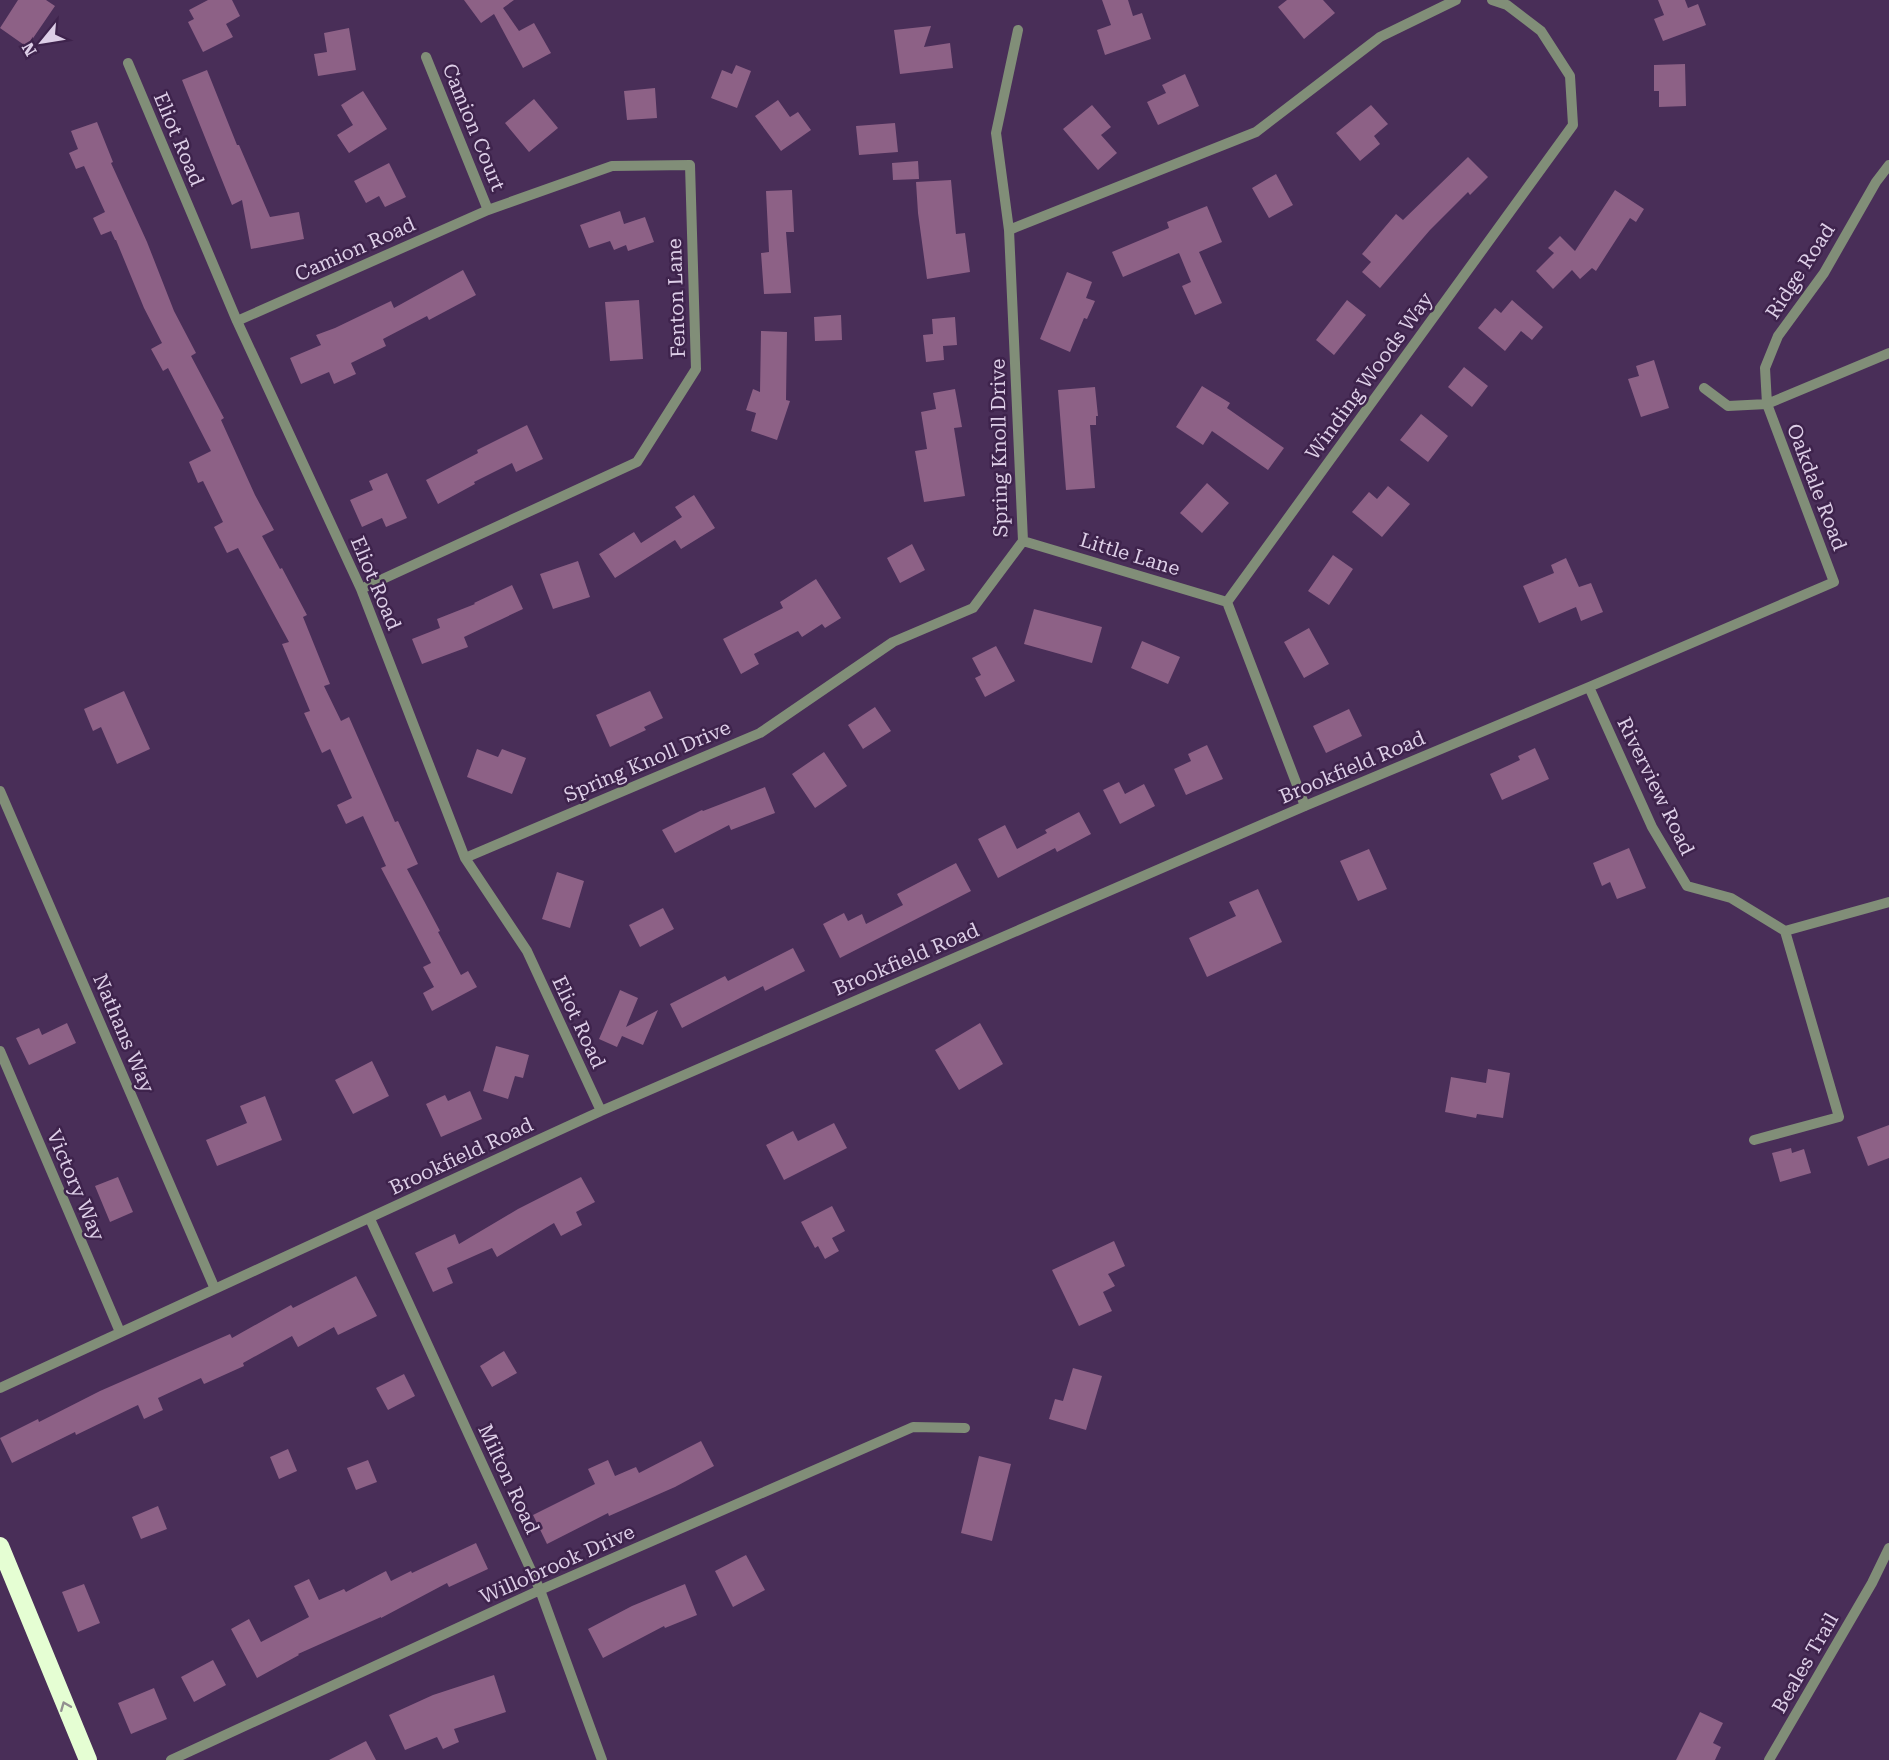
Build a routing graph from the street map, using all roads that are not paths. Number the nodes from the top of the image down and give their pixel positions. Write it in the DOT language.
graph roads {
  1 [pos="1456,0"];
  2 [pos="1492,0"];
  3 [pos="1018,30"];
  4 [pos="426,57"];
  5 [pos="128,63"];
  6 [pos="1889,165"];
  7 [pos="488,210"];
  8 [pos="1009,230"];
  9 [pos="237,321"];
  10 [pos="1889,353"];
  11 [pos="1704,388"];
  12 [pos="1767,404"];
  13 [pos="1023,541"];
  14 [pos="1834,582"];
  15 [pos="361,589"];
  16 [pos="1227,602"];
  17 [pos="1589,687"];
  18 [pos="0,791"];
  19 [pos="1305,806"];
  20 [pos="465,858"];
  21 [pos="1889,902"];
  22 [pos="1785,931"];
  23 [pos="0,1051"];
  24 [pos="600,1111"];
  25 [pos="1754,1140"];
  26 [pos="370,1219"];
  27 [pos="215,1289"];
  28 [pos="120,1332"];
  29 [pos="0,1388"];
  30 [pos="965,1428"];
  31 [pos="0,1546"];
  32 [pos="1889,1548"];
  33 [pos="540,1590"];
  34 [pos="88,1760"];
  35 [pos="171,1760"];
  36 [pos="602,1760"];
  37 [pos="1769,1760"];
  1 -- 8 [label="street"];
  2 -- 16 [label="street, Winding Woods Way"];
  3 -- 8 [label="street, Spring Knoll Drive"];
  4 -- 7 [label="street, Camion Court"];
  5 -- 9 [label="street, Eliot Road"];
  6 -- 12 [label="street, Ridge Road"];
  7 -- 9 [label="street, Camion Road"];
  7 -- 15 [label="street, Fenton Lane"];
  8 -- 13 [label="street, Spring Knoll Drive"];
  9 -- 15 [label="street, Eliot Road"];
  10 -- 12 [label="street"];
  11 -- 12 [label="street"];
  12 -- 14 [label="street, Oakdale Road"];
  13 -- 16 [label="street, Little Lane"];
  13 -- 20 [label="street, Spring Knoll Drive"];
  14 -- 17 [label="street, Brookfield Road"];
  15 -- 20 [label="street, Eliot Road"];
  16 -- 19 [label="street"];
  17 -- 19 [label="street, Brookfield Road"];
  17 -- 22 [label="street, Riverview Road"];
  18 -- 27 [label="street, Nathans Way"];
  19 -- 24 [label="street, Brookfield Road"];
  20 -- 24 [label="street, Eliot Road"];
  21 -- 22 [label="street"];
  22 -- 25 [label="street"];
  23 -- 28 [label="street, Victory Way"];
  24 -- 26 [label="street, Brookfield Road"];
  26 -- 27 [label="street, Brookfield Road"];
  26 -- 33 [label="street, Milton Road"];
  27 -- 28 [label="street, Brookfield Road"];
  28 -- 29 [label="street, Brookfield Road"];
  30 -- 33 [label="street, Willobrook Drive"];
  34 -- 31 [label="highway, one-way"];
  32 -- 37 [label="street, Beales Trail"];
  33 -- 35 [label="street, Willobrook Drive"];
  33 -- 36 [label="street, Milton Road"];
}
